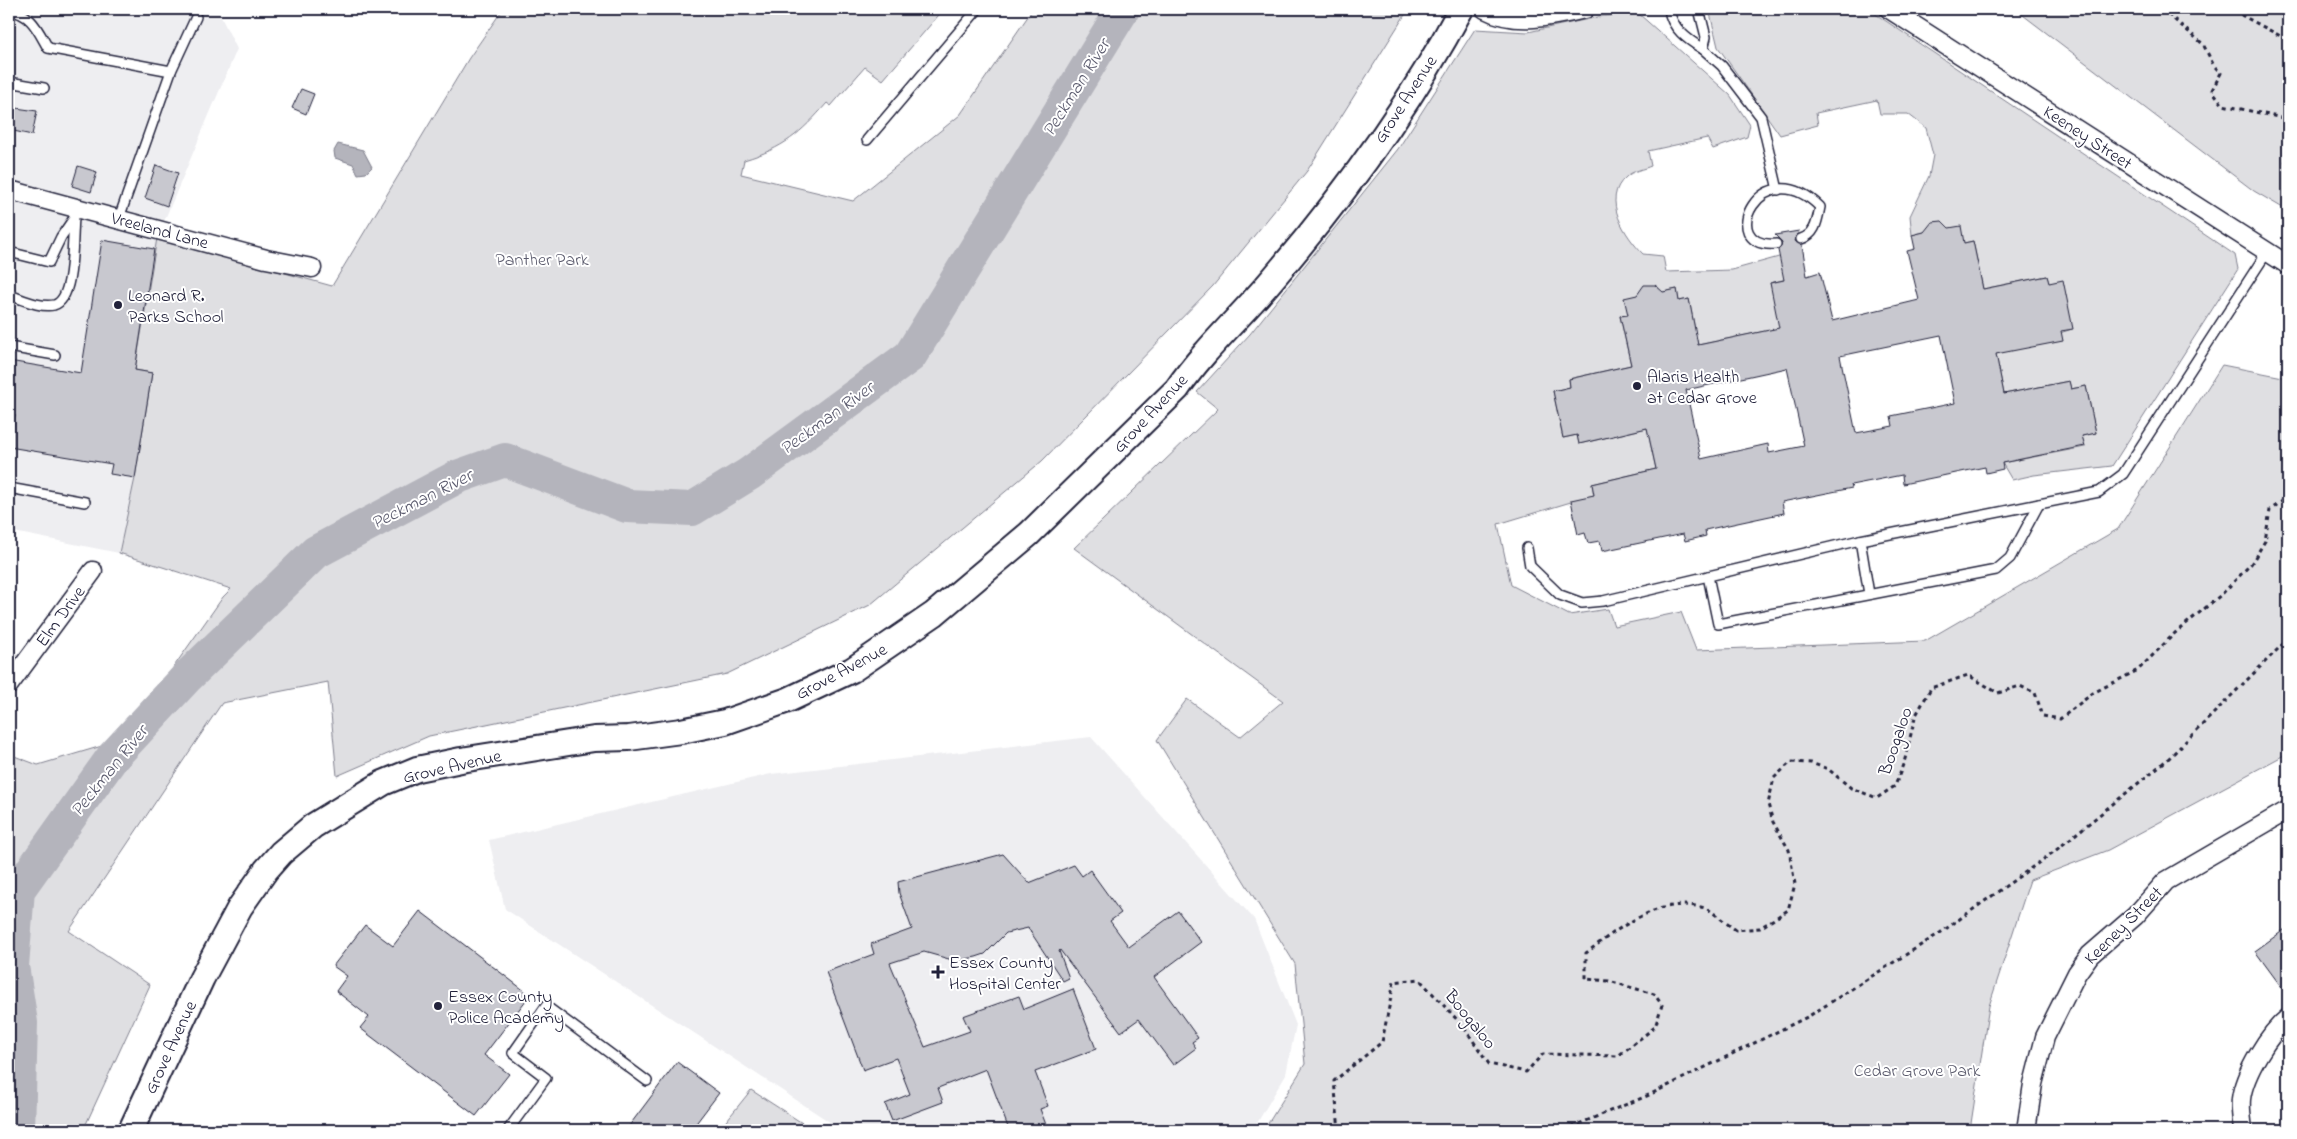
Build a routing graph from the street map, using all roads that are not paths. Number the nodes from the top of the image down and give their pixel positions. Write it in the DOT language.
graph roads {
  1 [pos="978,9"];
  2 [pos="1460,9"];
  3 [pos="1485,9"];
  4 [pos="1585,9"];
  5 [pos="1669,9"];
  6 [pos="1699,9"];
  7 [pos="1889,9"];
  8 [pos="9,10"];
  9 [pos="196,17"];
  10 [pos="1703,49"];
  11 [pos="171,71"];
  12 [pos="9,82"];
  13 [pos="44,88"];
  14 [pos="867,140"];
  15 [pos="9,190"];
  16 [pos="1778,190"];
  17 [pos="74,215"];
  18 [pos="120,218"];
  19 [pos="1801,239"];
  20 [pos="1776,244"];
  21 [pos="9,252"];
  22 [pos="2267,252"];
  23 [pos="2288,265"];
  24 [pos="312,268"];
  25 [pos="9,295"];
  26 [pos="9,347"];
  27 [pos="55,355"];
  28 [pos="9,488"];
  29 [pos="85,502"];
  30 [pos="2039,504"];
  31 [pos="1860,540"];
  32 [pos="1527,548"];
  33 [pos="93,571"];
  34 [pos="1708,576"];
  35 [pos="1869,594"];
  36 [pos="9,685"];
  37 [pos="2288,810"];
  38 [pos="2288,1018"];
  39 [pos="647,1081"];
  40 [pos="131,1130"];
  41 [pos="508,1130"];
  42 [pos="2026,1130"];
  43 [pos="2243,1130"];
  1 -- 14 [label="lane"];
  2 -- 40 [label="street, Grove Avenue"];
  3 -- 4 [label="street"];
  5 -- 10 [label="lane"];
  6 -- 10 [label="lane"];
  7 -- 22 [label="street, Keeney Street"];
  8 -- 11 [label="lane"];
  9 -- 11 [label="lane"];
  10 -- 16 [label="lane"];
  11 -- 18 [label="lane"];
  12 -- 13 [label="lane"];
  15 -- 17 [label="street, Vreeland Lane"];
  16 -- 19 [label="lane"];
  16 -- 20 [label="lane"];
  17 -- 18 [label="street, Vreeland Lane"];
  17 -- 21 [label="lane"];
  17 -- 25 [label="lane"];
  18 -- 24 [label="street, Vreeland Lane"];
  22 -- 23 [label="street, Keeney Street"];
  22 -- 30 [label="lane"];
  26 -- 27 [label="lane"];
  28 -- 29 [label="lane"];
  30 -- 31 [label="lane"];
  30 -- 35 [label="lane"];
  31 -- 34 [label="lane"];
  31 -- 35 [label="lane"];
  32 -- 34 [label="lane"];
  33 -- 36 [label="street, Elm Drive"];
  34 -- 35 [label="lane"];
  37 -- 42 [label="street, Keeney Street"];
  38 -- 43 [label="street"];
  39 -- 41 [label="lane"];
}
